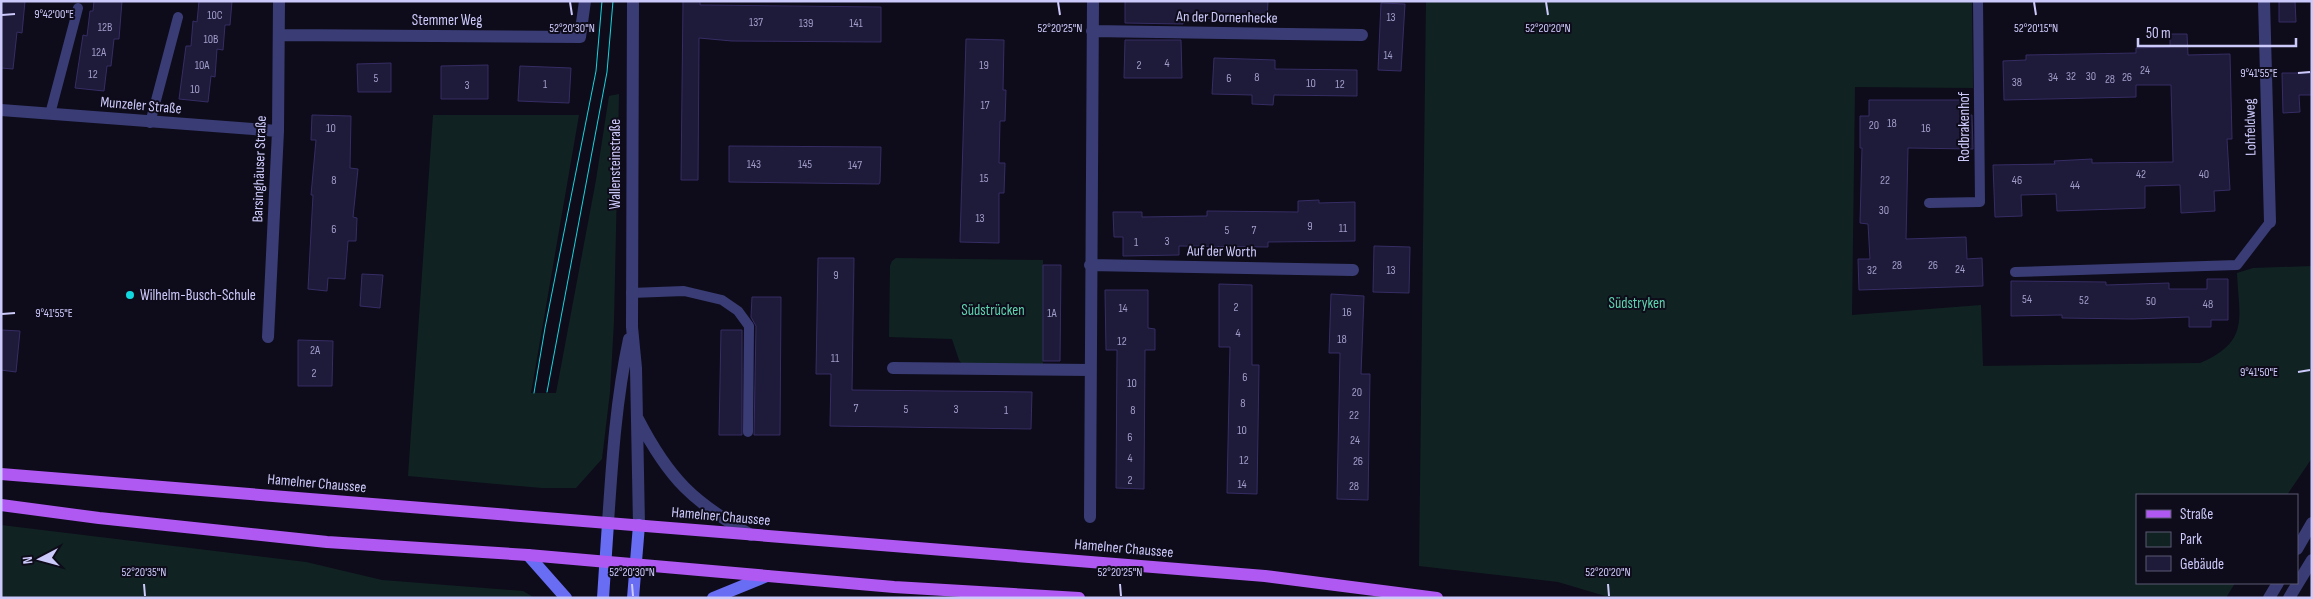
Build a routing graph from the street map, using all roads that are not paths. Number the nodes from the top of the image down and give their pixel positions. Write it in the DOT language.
graph roads {
  1 [pos="279,1"];
  2 [pos="585,1"];
  3 [pos="632,1"];
  4 [pos="1093,1"];
  5 [pos="1978,1"];
  6 [pos="2264,1"];
  7 [pos="78,8"];
  8 [pos="178,17"];
  9 [pos="1092,32"];
  10 [pos="279,35"];
  11 [pos="1362,35"];
  12 [pos="1,110"];
  13 [pos="50,114"];
  14 [pos="150,123"];
  15 [pos="278,131"];
  16 [pos="1929,203"];
  17 [pos="2270,222"];
  18 [pos="1090,265"];
  19 [pos="1354,270"];
  20 [pos="2015,272"];
  21 [pos="631,292"];
  22 [pos="632,327"];
  23 [pos="268,337"];
  24 [pos="893,368"];
  25 [pos="1090,370"];
  26 [pos="637,417"];
  27 [pos="748,432"];
  28 [pos="1,474"];
  29 [pos="1,505"];
  30 [pos="1090,517"];
  31 [pos="608,523"];
  32 [pos="2312,523"];
  33 [pos="639,525"];
  34 [pos="751,534"];
  35 [pos="2298,548"];
  36 [pos="528,555"];
  37 [pos="2312,560"];
  38 [pos="605,562"];
  39 [pos="636,564"];
  40 [pos="767,576"];
  41 [pos="2298,583"];
  42 [pos="2277,584"];
  43 [pos="2297,584"];
  44 [pos="566,598"];
  45 [pos="602,598"];
  46 [pos="634,598"];
  47 [pos="713,598"];
  48 [pos="1079,598"];
  49 [pos="1437,598"];
  50 [pos="2269,598"];
  51 [pos="2289,598"];
  1 -- 10 [label="street, Barsinghäuser Straße"];
  2 -- 10 [label="street, Stemmer Weg"];
  3 -- 21 [label="street, Wallensteinstraße"];
  4 -- 9 [label="street"];
  5 -- 16 [label="lane, Rodbrakenhof"];
  6 -- 17 [label="street, Lohfeldweg"];
  7 -- 13 [label="lane"];
  8 -- 14 [label="lane"];
  9 -- 11 [label="street, An der Dornenhecke"];
  9 -- 18 [label="street"];
  10 -- 15 [label="street, Barsinghäuser Straße"];
  12 -- 13 [label="street, Munzeler Straße"];
  13 -- 14 [label="street, Munzeler Straße"];
  14 -- 15 [label="street, Munzeler Straße"];
  15 -- 23 [label="street, Barsinghäuser Straße"];
  17 -- 20 [label="lane"];
  18 -- 19 [label="street, Auf der Worth"];
  18 -- 25 [label="street"];
  21 -- 22 [label="street, Wallensteinstraße"];
  21 -- 27 [label="lane"];
  22 -- 26 [label="street, Wallensteinstraße"];
  22 -- 31 [label="street, Wallensteinstraße"];
  24 -- 25 [label="street"];
  25 -- 30 [label="street"];
  26 -- 33 [label="street, Wallensteinstraße"];
  26 -- 34 [label="street"];
  28 -- 31 [label="main road, Hamelner Chaussee"];
  29 -- 36 [label="main road"];
  31 -- 33 [label="main road, Hamelner Chaussee"];
  31 -- 38 [label="main road"];
  32 -- 35 [label="street"];
  33 -- 34 [label="main road, Hamelner Chaussee"];
  33 -- 39 [label="main road"];
  34 -- 49 [label="main road, Hamelner Chaussee"];
  36 -- 38 [label="main road"];
  36 -- 44 [label="main road"];
  37 -- 41 [label="street"];
  38 -- 39 [label="main road"];
  38 -- 45 [label="main road"];
  39 -- 40 [label="main road"];
  39 -- 46 [label="main road"];
  40 -- 47 [label="main road"];
  40 -- 48 [label="main road"];
  42 -- 50 [label="street"];
  43 -- 51 [label="street"];
}
